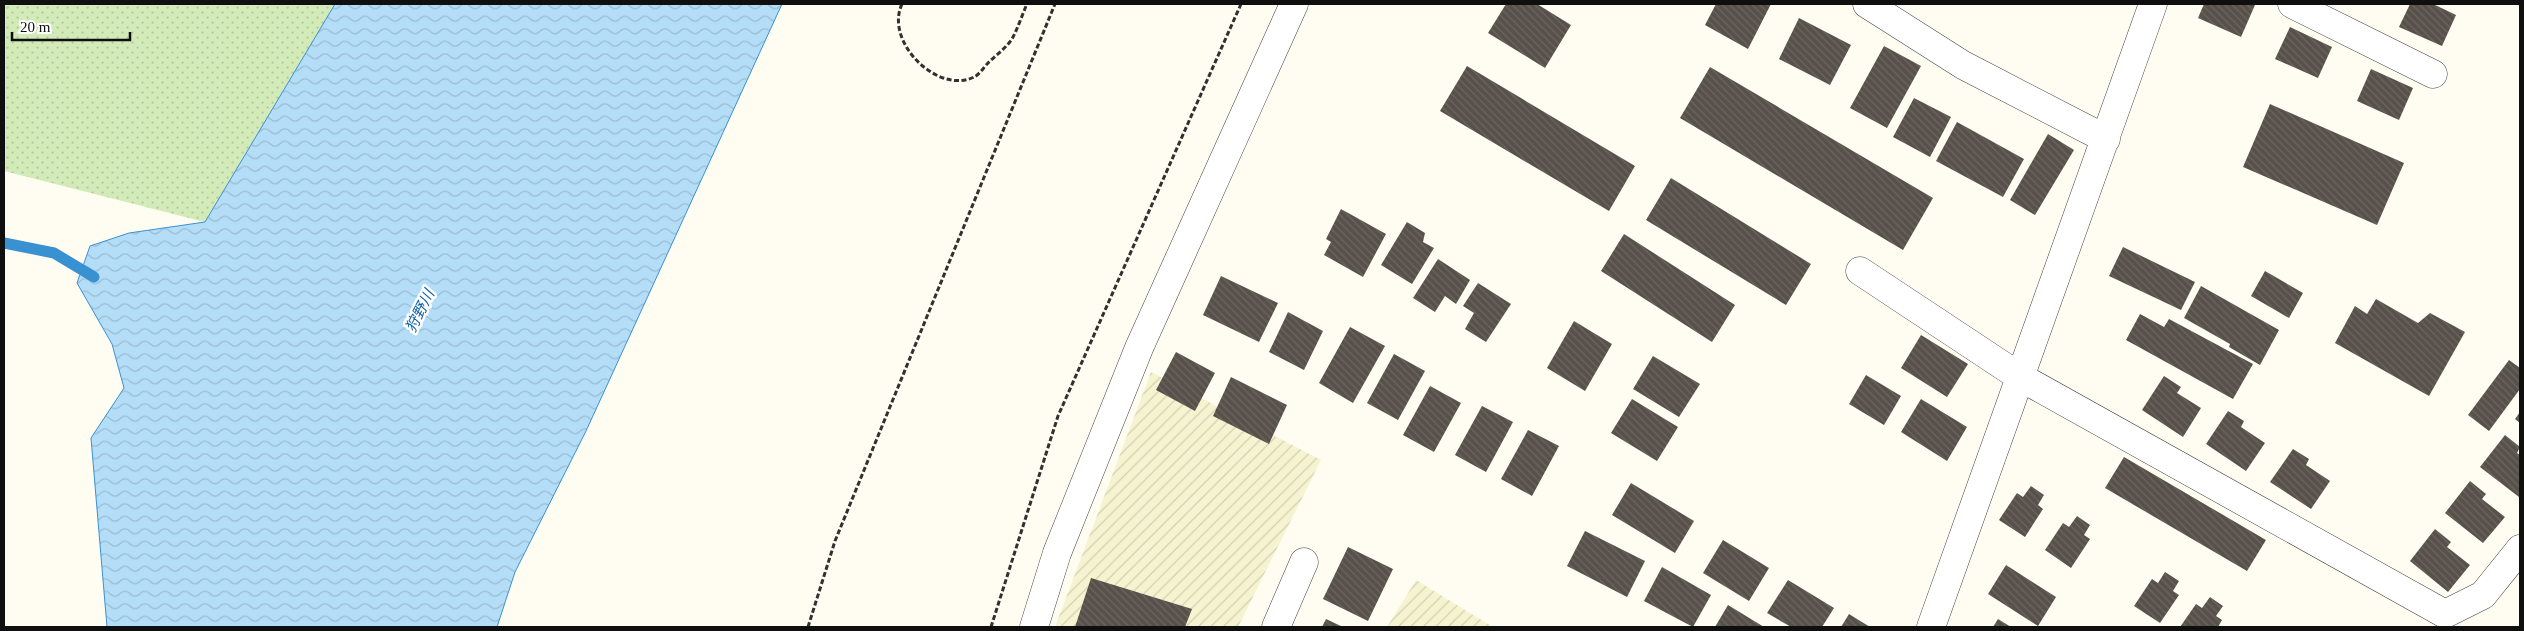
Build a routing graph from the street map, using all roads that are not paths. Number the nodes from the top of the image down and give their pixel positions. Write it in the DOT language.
graph roads {
  1 [pos="1294,4"];
  2 [pos="1867,4"];
  3 [pos="2152,4"];
  4 [pos="2292,4"];
  5 [pos="2433,74"];
  6 [pos="2106,139"];
  7 [pos="1860,271"];
  8 [pos="2020,377"];
  9 [pos="2520,549"];
  10 [pos="1304,562"];
  11 [pos="1034,627"];
  12 [pos="1276,627"];
  13 [pos="1931,627"];
  1 -- 11 [label="street"];
  2 -- 6 [label="street"];
  3 -- 6 [label="street"];
  4 -- 5 [label="street"];
  6 -- 8 [label="street"];
  7 -- 8 [label="street"];
  8 -- 9 [label="street"];
  8 -- 13 [label="street"];
  10 -- 12 [label="street"];
}
